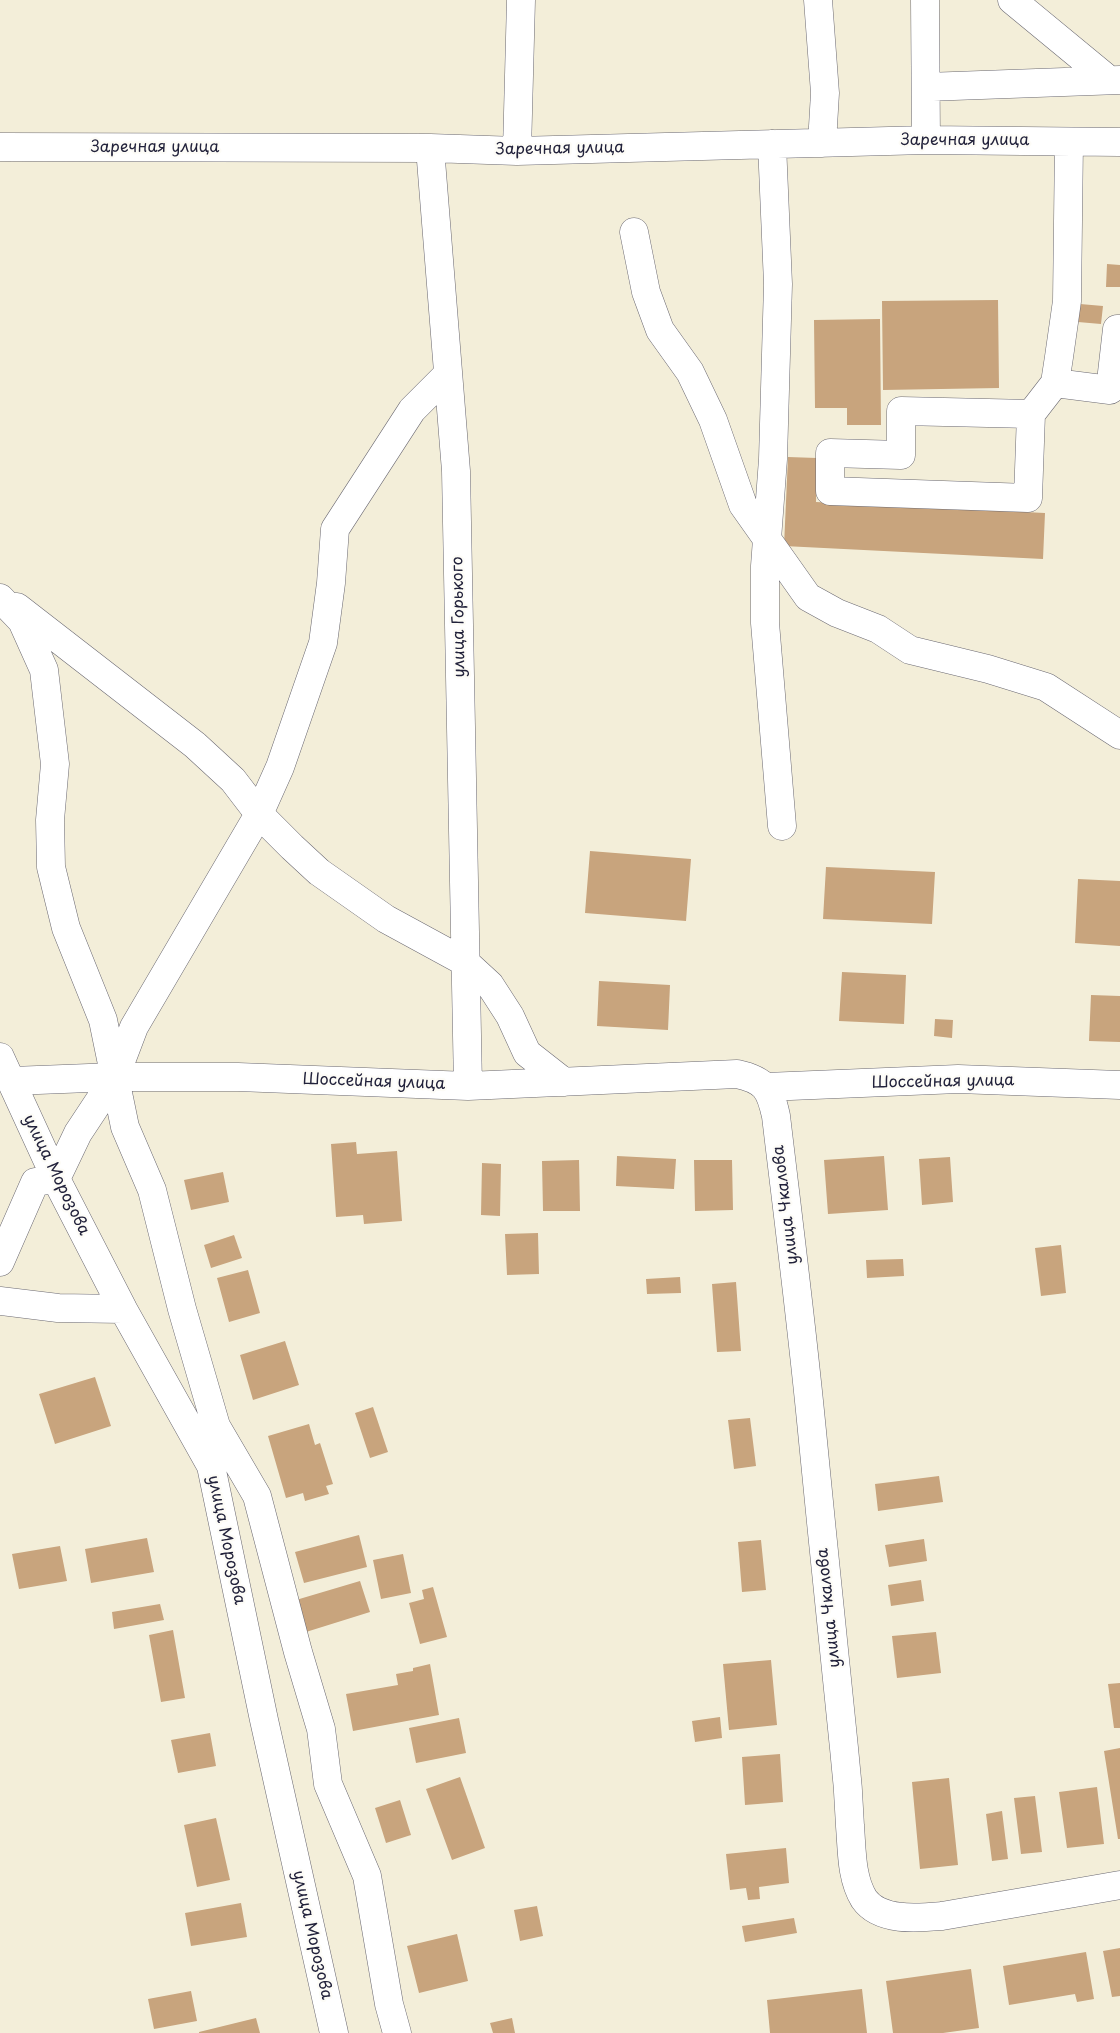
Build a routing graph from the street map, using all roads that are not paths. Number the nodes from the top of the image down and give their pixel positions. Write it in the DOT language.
graph roads {
  1 [pos="520,0"];
  2 [pos="818,0"];
  3 [pos="925,0"];
  4 [pos="1012,0"];
  5 [pos="1114,80"];
  6 [pos="926,87"];
  7 [pos="926,140"];
  8 [pos="1069,142"];
  9 [pos="1120,142"];
  10 [pos="822,143"];
  11 [pos="772,144"];
  12 [pos="0,147"];
  13 [pos="430,148"];
  14 [pos="517,151"];
  15 [pos="634,232"];
  16 [pos="1120,329"];
  17 [pos="448,374"];
  18 [pos="1055,383"];
  19 [pos="1031,414"];
  20 [pos="767,538"];
  21 [pos="0,593"];
  22 [pos="0,598"];
  23 [pos="1120,735"];
  24 [pos="259,814"];
  25 [pos="782,826"];
  26 [pos="465,962"];
  27 [pos="6,1069"];
  28 [pos="115,1077"];
  29 [pos="564,1082"];
  30 [pos="1120,1085"];
  31 [pos="468,1086"];
  32 [pos="766,1087"];
  33 [pos="56,1179"];
  34 [pos="0,1262"];
  35 [pos="0,1301"];
  36 [pos="123,1309"];
  37 [pos="1120,1885"];
  38 [pos="334,2033"];
  39 [pos="397,2033"];
  1 -- 14 [label="street"];
  2 -- 10 [label="street"];
  3 -- 6 [label="street"];
  4 -- 5 [label="street"];
  5 -- 6 [label="street"];
  6 -- 7 [label="street"];
  7 -- 8 [label="street, Заречная улица"];
  7 -- 10 [label="street, Заречная улица"];
  8 -- 9 [label="street, Заречная улица"];
  8 -- 18 [label="street"];
  10 -- 11 [label="street, Заречная улица"];
  11 -- 14 [label="street, Заречная улица"];
  11 -- 20 [label="street"];
  12 -- 13 [label="street, Заречная улица"];
  13 -- 14 [label="street, Заречная улица"];
  13 -- 17 [label="street, улица Горького"];
  15 -- 20 [label="street"];
  16 -- 18 [label="street"];
  17 -- 24 [label="street"];
  17 -- 26 [label="street, улица Горького"];
  18 -- 19 [label="street"];
  19 -- 19 [label="street"];
  20 -- 23 [label="street"];
  20 -- 25 [label="street"];
  21 -- 24 [label="street"];
  22 -- 28 [label="street"];
  24 -- 26 [label="street"];
  24 -- 28 [label="street"];
  26 -- 29 [label="street"];
  26 -- 31 [label="street, улица Горького"];
  27 -- 28 [label="street, Шоссейная улица"];
  27 -- 33 [label="street, улица Морозова"];
  28 -- 31 [label="street, Шоссейная улица"];
  28 -- 33 [label="street"];
  28 -- 39 [label="street"];
  29 -- 31 [label="street, Шоссейная улица"];
  29 -- 32 [label="street, Шоссейная улица"];
  30 -- 32 [label="street, Шоссейная улица"];
  32 -- 37 [label="street, улица Чкалова"];
  33 -- 34 [label="street"];
  33 -- 36 [label="street, улица Морозова"];
  35 -- 36 [label="street"];
  36 -- 38 [label="street, улица Морозова"];
}
